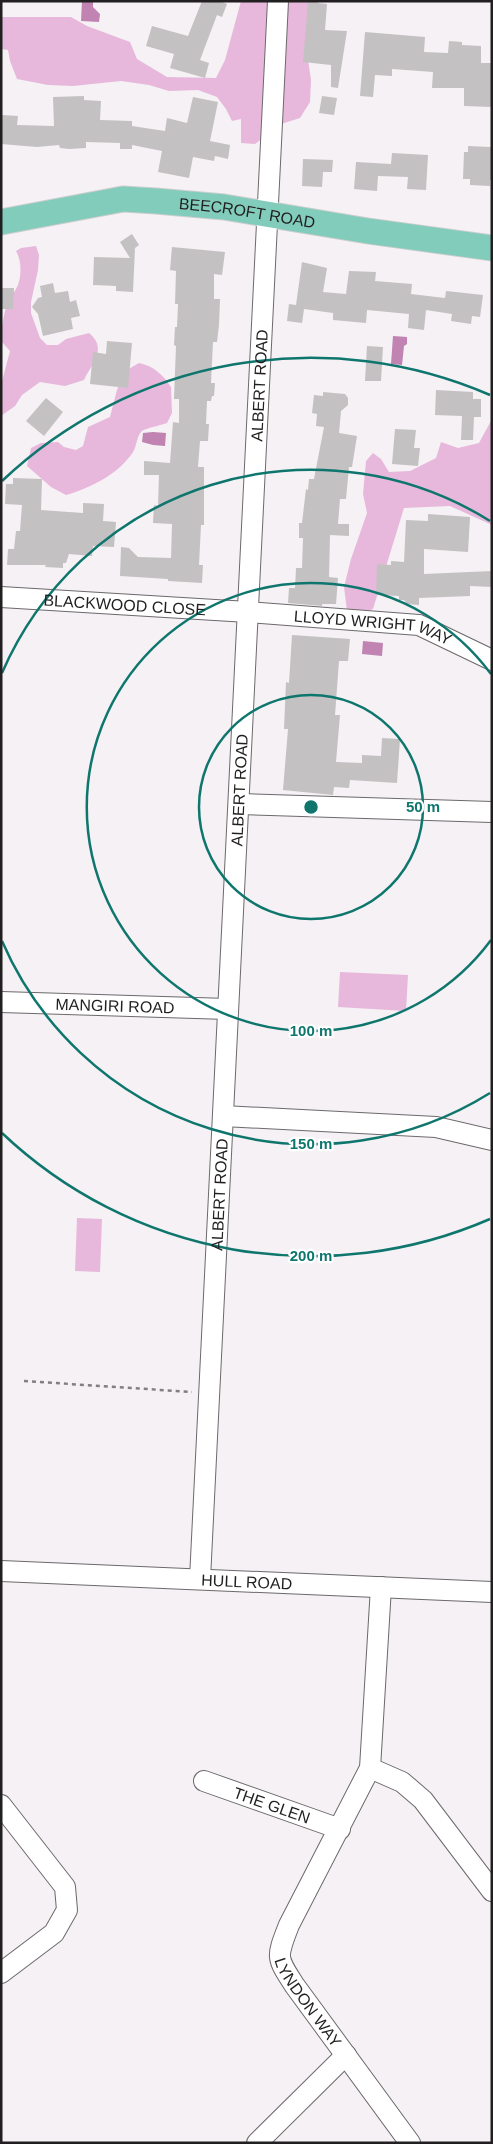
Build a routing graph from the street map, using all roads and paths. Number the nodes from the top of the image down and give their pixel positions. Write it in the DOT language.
graph roads {
  1 [pos="278,1"];
  2 [pos="268,214"];
  3 [pos="1,222"];
  4 [pos="492,248"];
  5 [pos="1,597"];
  6 [pos="248,612"];
  7 [pos="492,660"];
  8 [pos="239,804"];
  9 [pos="492,812"];
  10 [pos="1,1002"];
  11 [pos="228,1009"];
  12 [pos="223,1116"];
  13 [pos="492,1140"];
  14 [pos="24,1381"];
  15 [pos="210,1393"];
  16 [pos="1,1570"];
  17 [pos="200,1579"];
  18 [pos="381,1587"];
  19 [pos="492,1592"];
  20 [pos="370,1768"];
  21 [pos="204,1781"];
  22 [pos="1,1805"];
  23 [pos="340,1829"];
  24 [pos="492,1891"];
  25 [pos="1,1973"];
  26 [pos="346,2055"];
  27 [pos="257,2143"];
  28 [pos="410,2143"];
  1 -- 2 [label="street, ALBERT ROAD"];
  2 -- 3 [label="main road, BEECROFT ROAD"];
  2 -- 4 [label="main road, BEECROFT ROAD"];
  2 -- 6 [label="street, ALBERT ROAD"];
  5 -- 6 [label="street, BLACKWOOD CLOSE"];
  6 -- 7 [label="street, LLOYD WRIGHT WAY"];
  6 -- 8 [label="street, ALBERT ROAD"];
  8 -- 9 [label="street"];
  8 -- 11 [label="street, ALBERT ROAD"];
  10 -- 11 [label="street, MANGIRI ROAD"];
  11 -- 12 [label="street, ALBERT ROAD"];
  12 -- 13 [label="street"];
  12 -- 15 [label="street, ALBERT ROAD"];
  14 -- 15 [label="path"];
  15 -- 17 [label="street, ALBERT ROAD"];
  16 -- 17 [label="street, HULL ROAD"];
  17 -- 18 [label="street, HULL ROAD"];
  18 -- 19 [label="street, HULL ROAD"];
  18 -- 20 [label="street, LYNDON WAY"];
  20 -- 23 [label="street, LYNDON WAY"];
  20 -- 24 [label="street"];
  21 -- 23 [label="street, THE GLEN"];
  22 -- 25 [label="street"];
  23 -- 26 [label="street, LYNDON WAY"];
  26 -- 27 [label="street"];
  26 -- 28 [label="street, LYNDON WAY"];
}
